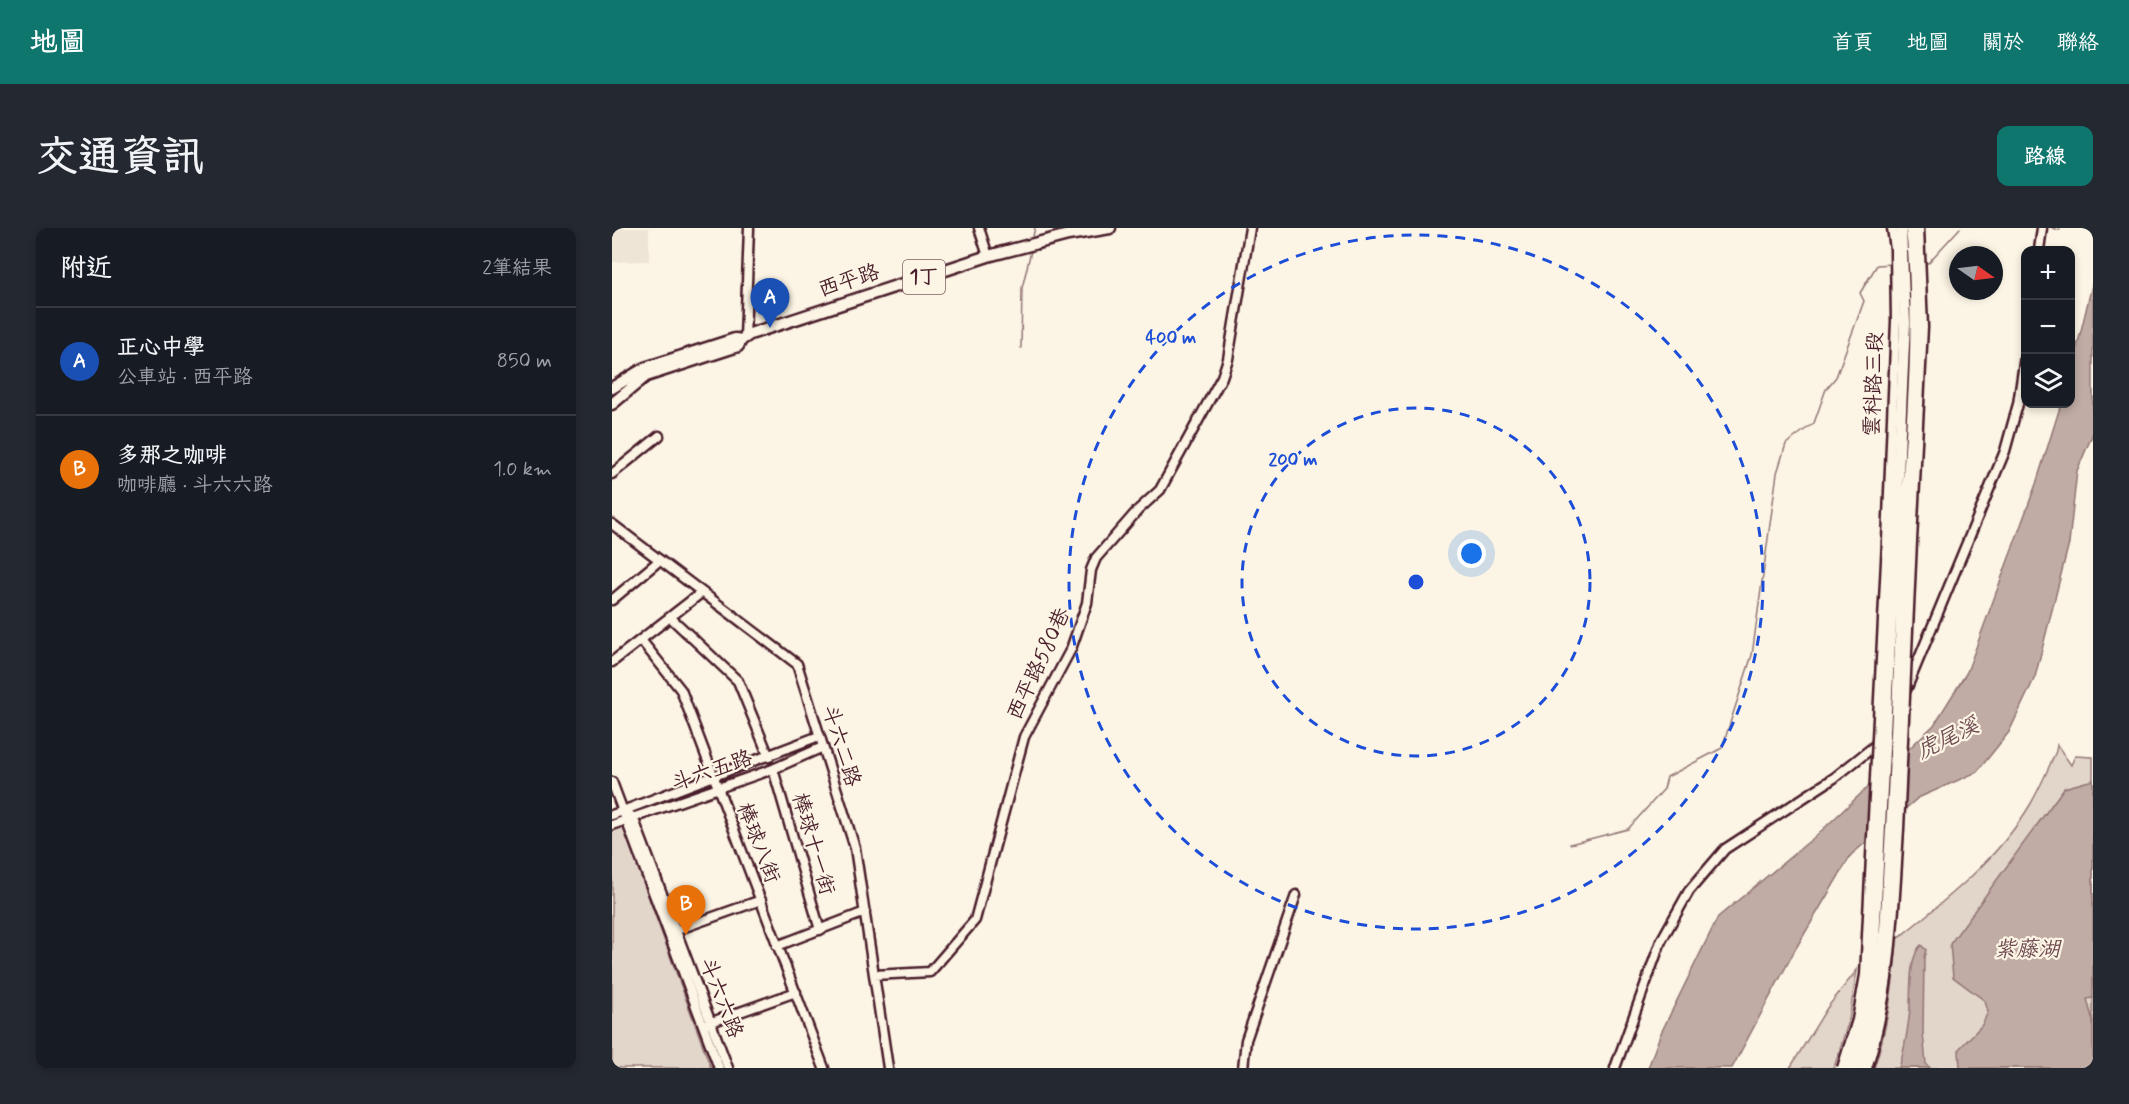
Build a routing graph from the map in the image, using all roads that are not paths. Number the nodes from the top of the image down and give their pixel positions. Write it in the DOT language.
graph roads {
  1 [pos="750,228"];
  2 [pos="979,228"];
  3 [pos="1110,228"];
  4 [pos="1250,228"];
  5 [pos="1892,228"];
  6 [pos="1901,228"];
  7 [pos="1911,228"];
  8 [pos="1919,228"];
  9 [pos="2042,228"];
  10 [pos="1068,232"];
  11 [pos="1916,243"];
  12 [pos="2040,246"];
  13 [pos="988,256"];
  14 [pos="743,339"];
  15 [pos="2024,354"];
  16 [pos="612,388"];
  17 [pos="612,404"];
  18 [pos="659,436"];
  19 [pos="612,474"];
  20 [pos="614,528"];
  21 [pos="1900,541"];
  22 [pos="660,561"];
  23 [pos="701,593"];
  24 [pos="612,600"];
  25 [pos="670,617"];
  26 [pos="641,640"];
  27 [pos="612,662"];
  28 [pos="819,736"];
  29 [pos="823,747"];
  30 [pos="769,757"];
  31 [pos="772,769"];
  32 [pos="714,777"];
  33 [pos="612,782"];
  34 [pos="718,788"];
  35 [pos="612,815"];
  36 [pos="627,816"];
  37 [pos="612,825"];
  38 [pos="1296,895"];
  39 [pos="761,900"];
  40 [pos="865,912"];
  41 [pos="820,930"];
  42 [pos="672,932"];
  43 [pos="777,946"];
  44 [pos="874,975"];
  45 [pos="796,992"];
  46 [pos="706,1024"];
  47 [pos="719,1068"];
  48 [pos="728,1068"];
  49 [pos="824,1068"];
  50 [pos="888,1068"];
  51 [pos="1243,1068"];
  52 [pos="1615,1068"];
  53 [pos="1842,1068"];
  54 [pos="1850,1068"];
  55 [pos="1859,1068"];
  56 [pos="1867,1068"];
  1 -- 14 [label="street"];
  2 -- 13 [label="street"];
  3 -- 10 [label="main road, 西平路 / 1丁"];
  4 -- 44 [label="street, 西平路580巷"];
  5 -- 21 [label="street, 雲科路三段"];
  6 -- 21 [label="main road, 雲科路三段"];
  7 -- 11 [label="main road, 雲科路三段"];
  8 -- 11 [label="street, 雲科路三段"];
  9 -- 12 [label="street"];
  10 -- 13 [label="main road, 西平路 / 1丁"];
  11 -- 21 [label="main road, 雲科路三段"];
  13 -- 14 [label="main road, 西平路 / 1丁"];
  14 -- 16 [label="main road, 西平路 / 1丁"];
  14 -- 17 [label="main road, 西平路 / 1丁"];
  15 -- 52 [label="street"];
  18 -- 19 [label="street"];
  20 -- 22 [label="street, 斗六二路"];
  21 -- 53 [label="street, bridge"];
  21 -- 54 [label="main road, bridge"];
  21 -- 55 [label="main road, bridge"];
  21 -- 56 [label="street, bridge"];
  22 -- 23 [label="street, 斗六二路"];
  22 -- 24 [label="street"];
  23 -- 25 [label="street"];
  23 -- 28 [label="street, 斗六二路"];
  25 -- 26 [label="street"];
  25 -- 30 [label="street"];
  26 -- 27 [label="street"];
  26 -- 32 [label="street, 棒球八街"];
  28 -- 29 [label="street, 斗六二路"];
  28 -- 30 [label="street, 斗六五路"];
  29 -- 31 [label="street, 斗六五路"];
  29 -- 40 [label="street, 斗六二路"];
  30 -- 32 [label="street, 斗六五路"];
  31 -- 34 [label="street, 斗六五路"];
  31 -- 41 [label="street, 棒球十一街"];
  32 -- 34 [label="street, 棒球八街"];
  32 -- 36 [label="street, 斗六五路"];
  33 -- 36 [label="street, 斗六六路"];
  34 -- 36 [label="street, 斗六五路"];
  34 -- 39 [label="street, 棒球八街"];
  35 -- 36 [label="street, 斗六五路"];
  36 -- 37 [label="street, 斗六五路"];
  36 -- 42 [label="street, 斗六六路"];
  38 -- 51 [label="street"];
  39 -- 42 [label="street"];
  39 -- 43 [label="street, 棒球八街"];
  40 -- 41 [label="street"];
  40 -- 44 [label="street, 斗六二路"];
  41 -- 43 [label="street"];
  42 -- 46 [label="street, 斗六六路"];
  43 -- 45 [label="street, 棒球八街"];
  44 -- 50 [label="street, 斗六二路"];
  45 -- 46 [label="street"];
  45 -- 49 [label="street, 棒球八街"];
  46 -- 47 [label="street, 斗六六路"];
  46 -- 48 [label="street, 斗六六路"];
}
